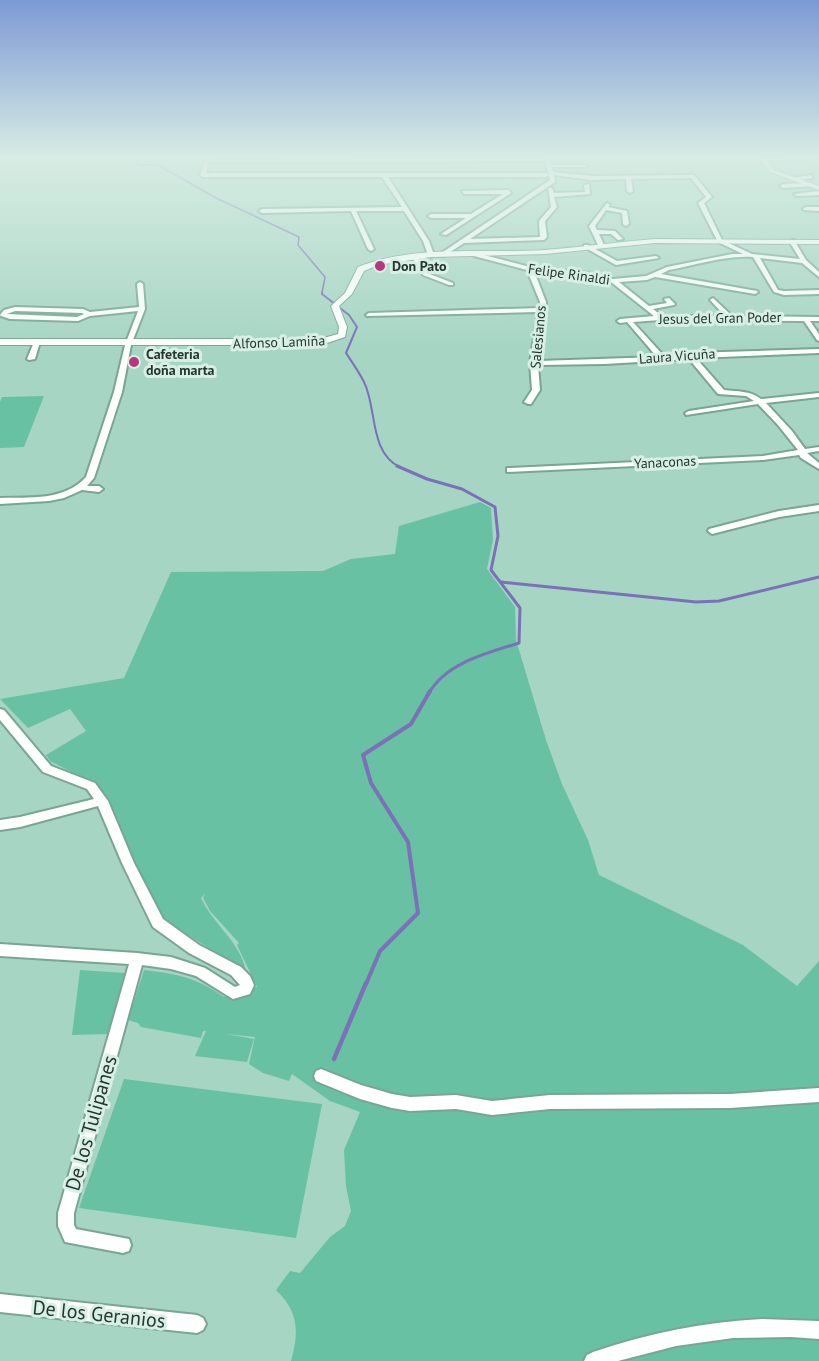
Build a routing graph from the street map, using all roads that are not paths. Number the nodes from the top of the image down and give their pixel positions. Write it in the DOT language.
graph roads {
  1 [pos="358,222"];
  2 [pos="418,222"];
  3 [pos="432,222"];
  4 [pos="463,222"];
  5 [pos="493,222"];
  6 [pos="542,222"];
  7 [pos="595,222"];
  8 [pos="710,222"];
  9 [pos="594,232"];
  10 [pos="435,238"];
  11 [pos="620,239"];
  12 [pos="720,241"];
  13 [pos="792,241"];
  14 [pos="462,242"];
  15 [pos="819,242"];
  16 [pos="601,245"];
  17 [pos="586,246"];
  18 [pos="371,249"];
  19 [pos="432,255"];
  20 [pos="442,255"];
  21 [pos="476,255"];
  22 [pos="752,255"];
  23 [pos="415,257"];
  24 [pos="656,258"];
  25 [pos="804,261"];
  26 [pos="530,270"];
  27 [pos="656,275"];
  28 [pos="819,276"];
  29 [pos="613,281"];
  30 [pos="140,284"];
  31 [pos="451,284"];
  32 [pos="755,292"];
  33 [pos="819,292"];
  34 [pos="667,299"];
  35 [pos="713,300"];
  36 [pos="646,308"];
  37 [pos="142,309"];
  38 [pos="541,310"];
  39 [pos="2,313"];
  40 [pos="369,315"];
  41 [pos="660,318"];
  42 [pos="730,318"];
  43 [pos="805,318"];
  44 [pos="819,319"];
  45 [pos="819,339"];
  46 [pos="0,342"];
  47 [pos="37,342"];
  48 [pos="130,343"];
  49 [pos="819,351"];
  50 [pos="690,355"];
  51 [pos="661,357"];
  52 [pos="31,359"];
  53 [pos="534,363"];
  54 [pos="819,395"];
  55 [pos="528,402"];
  56 [pos="762,403"];
  57 [pos="724,409"];
  58 [pos="689,413"];
  59 [pos="730,419"];
  60 [pos="819,449"];
  61 [pos="803,451"];
  62 [pos="819,467"];
  63 [pos="510,470"];
  64 [pos="83,488"];
  65 [pos="99,489"];
  66 [pos="0,501"];
  67 [pos="819,508"];
  68 [pos="712,531"];
  69 [pos="0,713"];
  70 [pos="102,801"];
  71 [pos="0,825"];
  72 [pos="0,950"];
  73 [pos="137,959"];
  74 [pos="321,1076"];
  75 [pos="819,1095"];
  76 [pos="123,1245"];
  77 [pos="0,1303"];
  78 [pos="197,1324"];
  79 [pos="819,1330"];
  80 [pos="593,1361"];
  1 -- 18 [label="street"];
  2 -- 10 [label="street"];
  3 -- 10 [label="street"];
  4 -- 10 [label="street"];
  5 -- 14 [label="street"];
  6 -- 14 [label="street"];
  7 -- 9 [label="street"];
  8 -- 12 [label="street"];
  9 -- 11 [label="street"];
  9 -- 16 [label="street"];
  10 -- 19 [label="street"];
  12 -- 13 [label="street, Alfonso Lamiña"];
  12 -- 16 [label="street, Alfonso Lamiña"];
  12 -- 22 [label="street"];
  13 -- 15 [label="street, Alfonso Lamiña"];
  13 -- 25 [label="street"];
  14 -- 20 [label="street"];
  16 -- 17 [label="street, Alfonso Lamiña"];
  17 -- 21 [label="street, Alfonso Lamiña"];
  17 -- 24 [label="street"];
  19 -- 20 [label="street, Alfonso Lamiña"];
  19 -- 23 [label="street, Alfonso Lamiña"];
  20 -- 21 [label="street, Alfonso Lamiña"];
  21 -- 26 [label="street, Felipe Rinaldi"];
  22 -- 25 [label="street, Felipe Rinaldi"];
  22 -- 27 [label="street, Felipe Rinaldi"];
  22 -- 33 [label="street"];
  23 -- 31 [label="street"];
  23 -- 48 [label="street, Alfonso Lamiña"];
  25 -- 28 [label="street"];
  26 -- 29 [label="street, Felipe Rinaldi"];
  26 -- 38 [label="street, Salesianos"];
  27 -- 29 [label="street, Felipe Rinaldi"];
  27 -- 32 [label="street"];
  29 -- 36 [label="street"];
  30 -- 37 [label="street"];
  34 -- 36 [label="street"];
  35 -- 42 [label="street"];
  36 -- 41 [label="street"];
  37 -- 39 [label="street"];
  37 -- 48 [label="street"];
  38 -- 40 [label="street"];
  38 -- 53 [label="street, Salesianos"];
  41 -- 42 [label="street, Jesus del Gran Poder"];
  41 -- 51 [label="street, Jesus del Gran Poder"];
  42 -- 43 [label="street, Jesus del Gran Poder"];
  43 -- 44 [label="street, Jesus del Gran Poder"];
  43 -- 45 [label="street"];
  46 -- 47 [label="street, Alfonso Lamiña"];
  47 -- 48 [label="street, Alfonso Lamiña"];
  47 -- 52 [label="street"];
  48 -- 64 [label="street"];
  49 -- 50 [label="street, Laura Vicuña"];
  50 -- 51 [label="street, Laura Vicuña"];
  50 -- 56 [label="street"];
  51 -- 53 [label="street, Laura Vicuña"];
  53 -- 55 [label="street, Salesianos"];
  54 -- 56 [label="street"];
  56 -- 57 [label="street"];
  56 -- 61 [label="street"];
  57 -- 58 [label="street"];
  57 -- 59 [label="street"];
  60 -- 61 [label="street, Yanaconas"];
  61 -- 62 [label="street"];
  61 -- 63 [label="street, Yanaconas"];
  64 -- 65 [label="street"];
  64 -- 66 [label="street"];
  67 -- 68 [label="street"];
  69 -- 70 [label="street"];
  70 -- 71 [label="street"];
  70 -- 73 [label="street"];
  72 -- 73 [label="street"];
  73 -- 76 [label="street, De los Tulipanes"];
  74 -- 75 [label="street"];
  77 -- 78 [label="street, De los Geranios"];
  79 -- 80 [label="street"];
}
